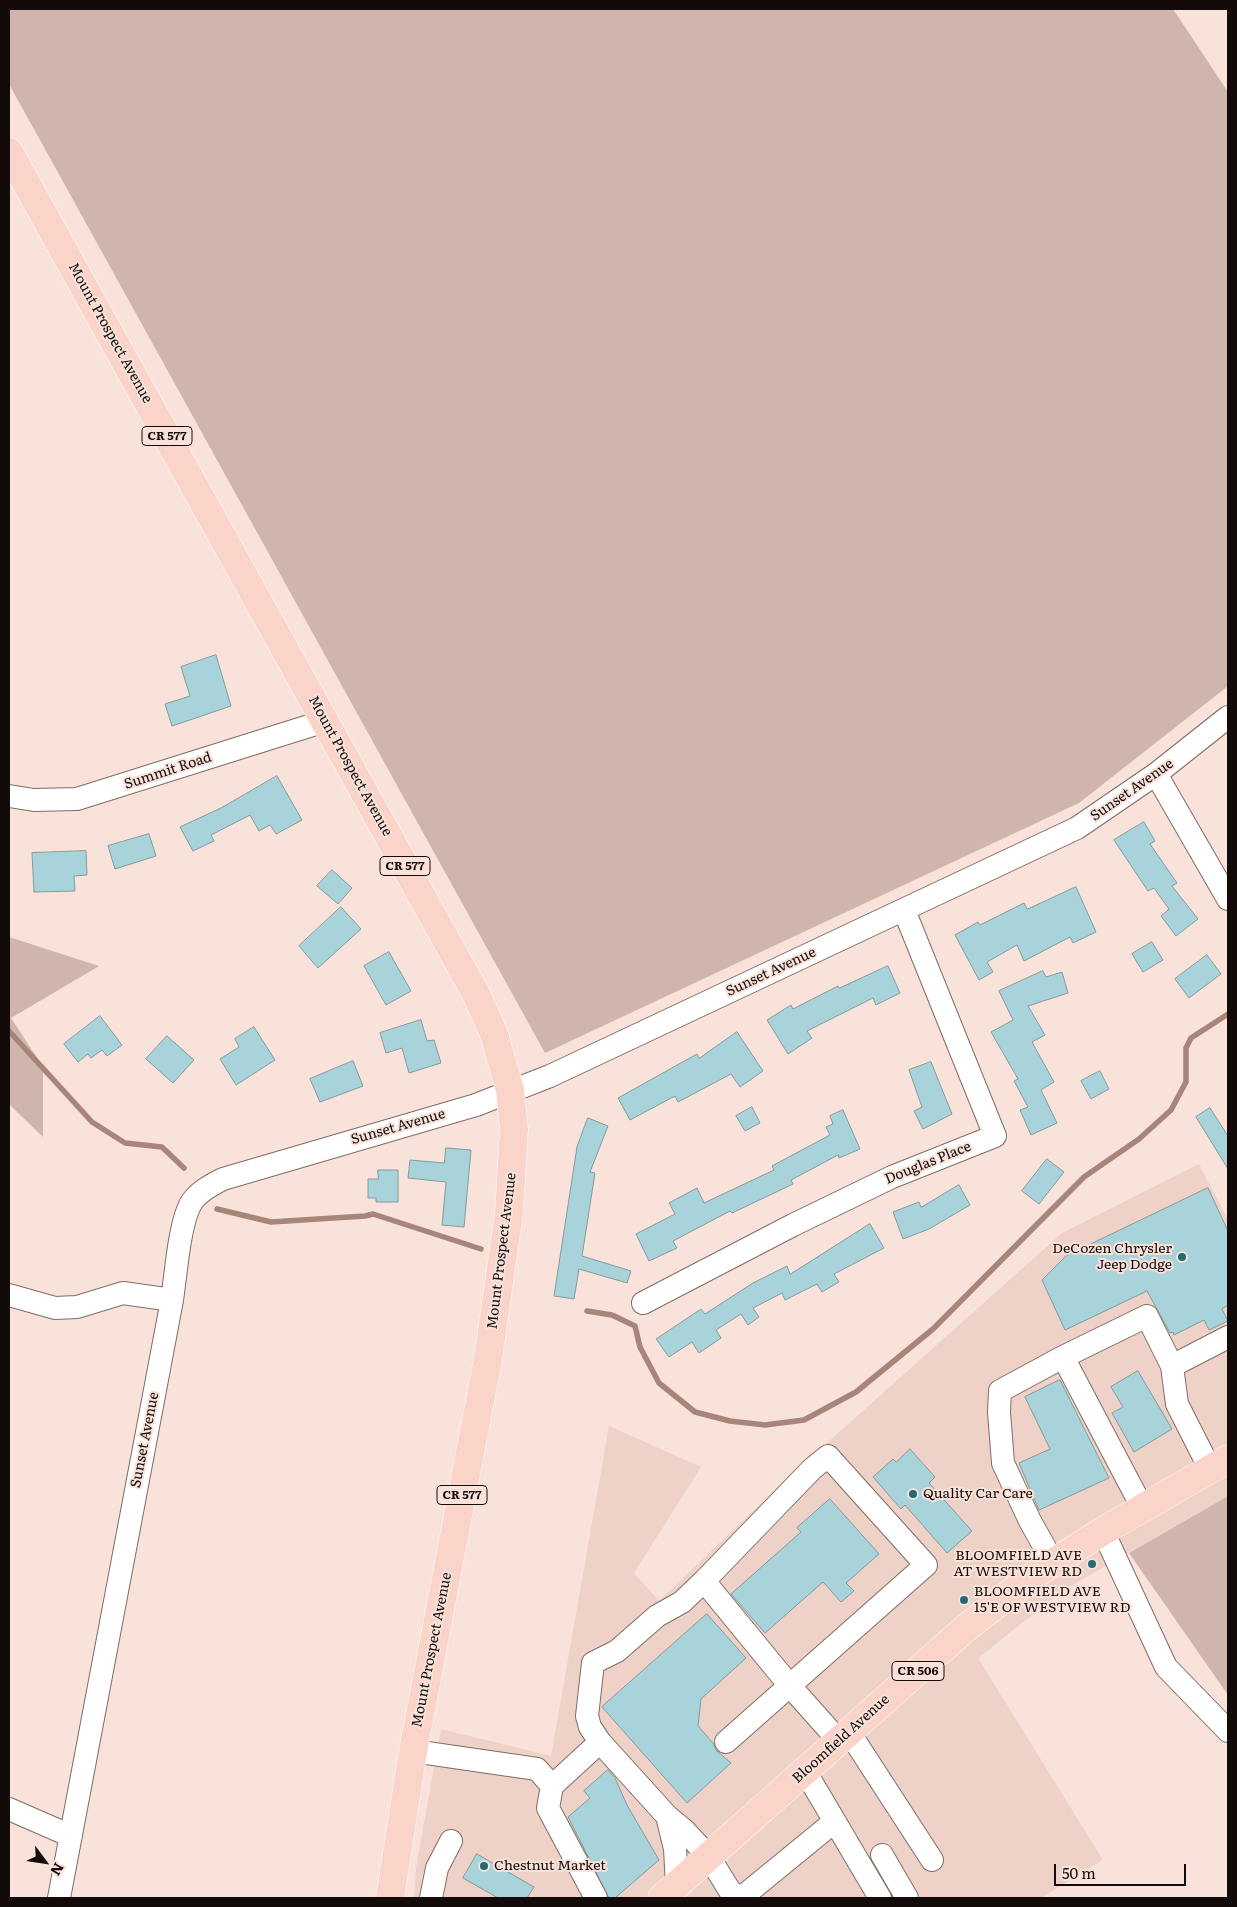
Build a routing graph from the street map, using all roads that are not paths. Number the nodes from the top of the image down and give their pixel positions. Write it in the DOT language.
graph roads {
  1 [pos="9,152"];
  2 [pos="1228,717"];
  3 [pos="325,720"];
  4 [pos="1156,774"];
  5 [pos="9,796"];
  6 [pos="1228,899"];
  7 [pos="904,910"];
  8 [pos="510,1090"];
  9 [pos="9,1295"];
  10 [pos="172,1300"];
  11 [pos="643,1304"];
  12 [pos="1228,1336"];
  13 [pos="1063,1357"];
  14 [pos="1172,1366"];
  15 [pos="1219,1464"];
  16 [pos="1144,1509"];
  17 [pos="1103,1531"];
  18 [pos="1053,1562"];
  19 [pos="704,1581"];
  20 [pos="790,1686"];
  21 [pos="1228,1731"];
  22 [pos="844,1737"];
  23 [pos="600,1742"];
  24 [pos="726,1742"];
  25 [pos="413,1751"];
  26 [pos="805,1771"];
  27 [pos="552,1786"];
  28 [pos="9,1809"];
  29 [pos="667,1816"];
  30 [pos="833,1820"];
  31 [pos="71,1836"];
  32 [pos="451,1840"];
  33 [pos="882,1855"];
  34 [pos="709,1857"];
  35 [pos="932,1860"];
  36 [pos="669,1891"];
  37 [pos="59,1898"];
  38 [pos="390,1898"];
  39 [pos="431,1898"];
  40 [pos="596,1898"];
  41 [pos="741,1898"];
  42 [pos="880,1898"];
  43 [pos="907,1898"];
  1 -- 3 [label="main road, Mount Prospect Avenue / CR 577"];
  2 -- 4 [label="street, Sunset Avenue"];
  3 -- 5 [label="street, Summit Road"];
  3 -- 8 [label="main road, Mount Prospect Avenue / CR 577"];
  4 -- 6 [label="street"];
  4 -- 7 [label="street, Sunset Avenue"];
  7 -- 8 [label="street, Sunset Avenue"];
  7 -- 11 [label="street, Douglas Place"];
  8 -- 10 [label="street, Sunset Avenue"];
  8 -- 25 [label="main road, Mount Prospect Avenue / CR 577"];
  9 -- 10 [label="street"];
  10 -- 31 [label="street, Sunset Avenue"];
  12 -- 14 [label="street"];
  13 -- 14 [label="street"];
  13 -- 16 [label="street"];
  13 -- 18 [label="street"];
  14 -- 15 [label="street"];
  15 -- 16 [label="main road, Bloomfield Avenue / CR 506"];
  16 -- 17 [label="main road, Bloomfield Avenue / CR 506"];
  17 -- 18 [label="main road, Bloomfield Avenue / CR 506"];
  17 -- 21 [label="street"];
  18 -- 22 [label="main road, Bloomfield Avenue / CR 506"];
  19 -- 20 [label="street"];
  19 -- 20 [label="street"];
  19 -- 23 [label="street"];
  20 -- 22 [label="street"];
  20 -- 24 [label="street"];
  22 -- 26 [label="main road, Bloomfield Avenue / CR 506"];
  22 -- 35 [label="street"];
  23 -- 27 [label="street"];
  23 -- 29 [label="street"];
  25 -- 27 [label="street"];
  25 -- 38 [label="main road, Mount Prospect Avenue / CR 577"];
  26 -- 30 [label="street"];
  26 -- 34 [label="main road, Bloomfield Avenue / CR 506"];
  27 -- 40 [label="street"];
  28 -- 31 [label="street"];
  29 -- 34 [label="street"];
  29 -- 36 [label="street"];
  30 -- 41 [label="street"];
  30 -- 42 [label="street"];
  31 -- 37 [label="street, Sunset Avenue"];
  32 -- 39 [label="street"];
  33 -- 43 [label="street"];
  34 -- 36 [label="main road, Bloomfield Avenue / CR 506"];
  34 -- 41 [label="street"];
}
